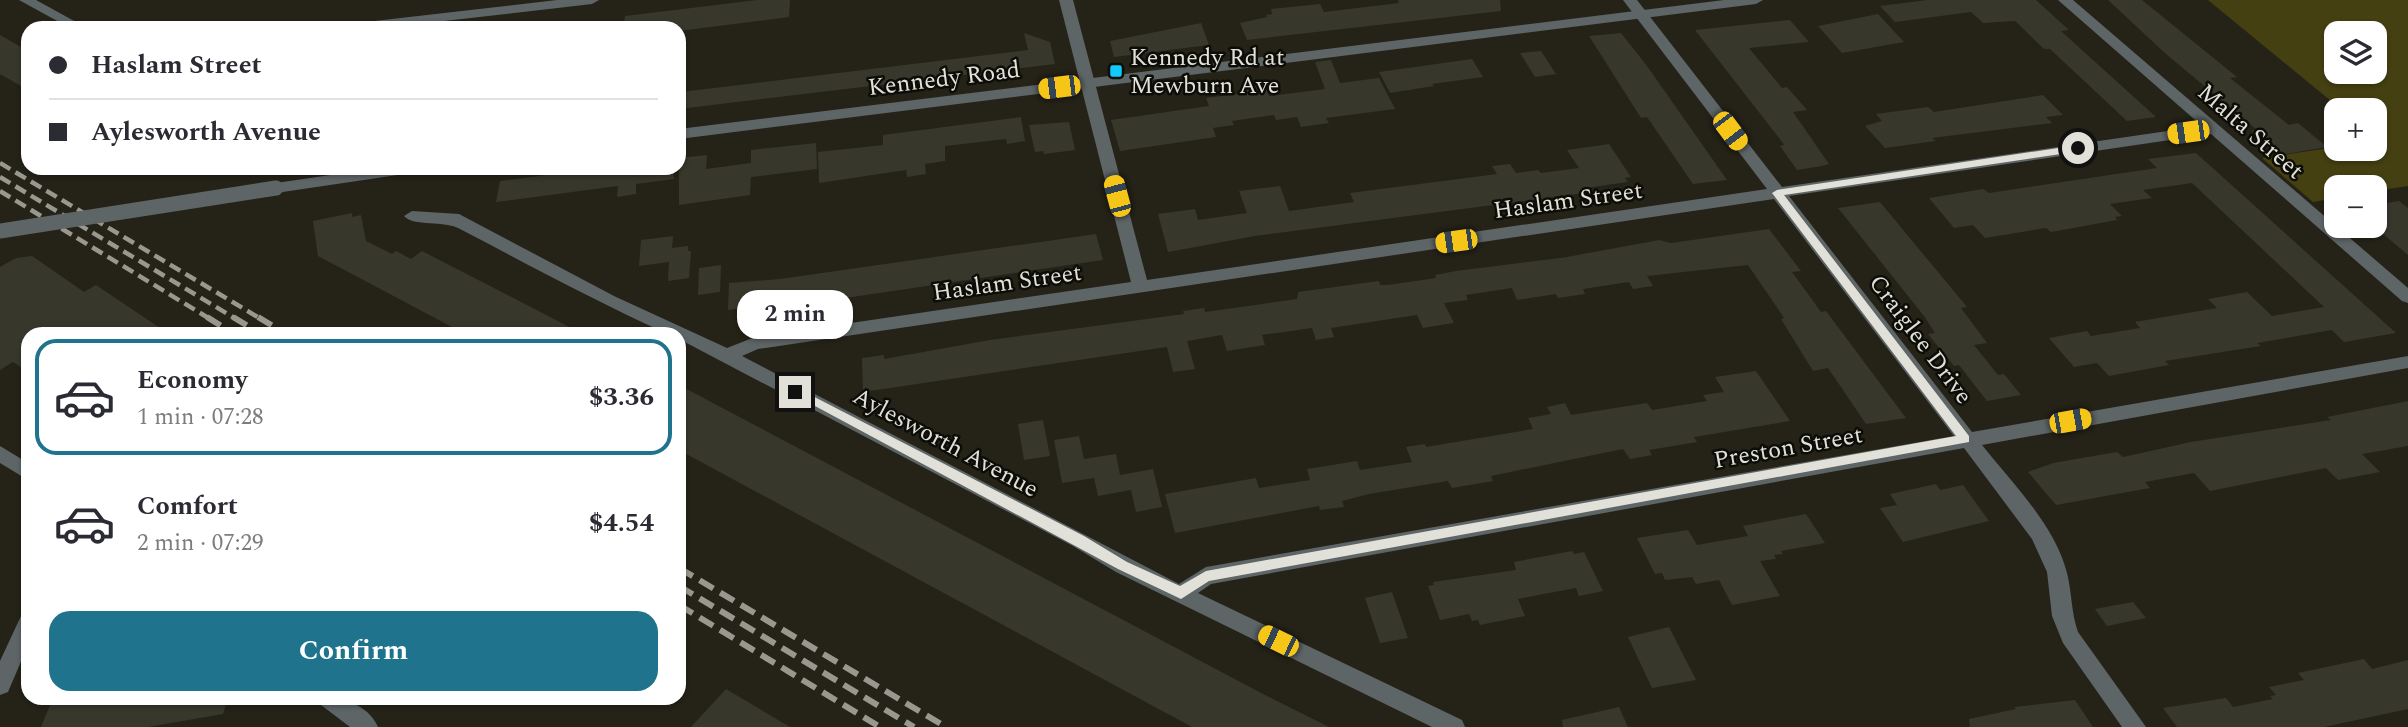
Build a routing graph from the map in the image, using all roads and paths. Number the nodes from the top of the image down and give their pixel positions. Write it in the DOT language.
graph roads {
  1 [pos="26,0"];
  2 [pos="592,0"];
  3 [pos="1066,0"];
  4 [pos="1630,0"];
  5 [pos="1756,0"];
  6 [pos="2065,0"];
  7 [pos="483,6"];
  8 [pos="1640,14"];
  9 [pos="66,21"];
  10 [pos="391,21"];
  11 [pos="1087,83"];
  12 [pos="2213,129"];
  13 [pos="686,133"];
  14 [pos="364,175"];
  15 [pos="1777,193"];
  16 [pos="412,216"];
  17 [pos="0,231"];
  18 [pos="1141,288"];
  19 [pos="2408,297"];
  20 [pos="664,327"];
  21 [pos="686,337"];
  22 [pos="725,356"];
  23 [pos="2408,362"];
  24 [pos="1965,439"];
  25 [pos="0,453"];
  26 [pos="21,468"];
  27 [pos="1181,593"];
  28 [pos="21,638"];
  29 [pos="0,685"];
  30 [pos="338,705"];
  31 [pos="367,727"];
  32 [pos="1454,727"];
  33 [pos="2135,727"];
  1 -- 9 [label="street"];
  2 -- 7 [label="street"];
  3 -- 11 [label="street"];
  4 -- 8 [label="street, Craiglee Drive"];
  5 -- 8 [label="street, Kennedy Road"];
  6 -- 12 [label="street, Malta Street"];
  7 -- 10 [label="street"];
  8 -- 11 [label="street, Kennedy Road"];
  8 -- 15 [label="street, Craiglee Drive"];
  11 -- 13 [label="street, Kennedy Road"];
  11 -- 18 [label="street"];
  12 -- 15 [label="street, Haslam Street"];
  12 -- 19 [label="street, Malta Street"];
  14 -- 17 [label="street, bridge"];
  15 -- 18 [label="street, Haslam Street"];
  15 -- 24 [label="street, Craiglee Drive"];
  16 -- 20 [label="street, Aylesworth Avenue"];
  18 -- 22 [label="street, Haslam Street"];
  21 -- 22 [label="street, Aylesworth Avenue"];
  22 -- 27 [label="street, Aylesworth Avenue"];
  23 -- 24 [label="street, Preston Street"];
  24 -- 27 [label="street, Preston Street"];
  24 -- 33 [label="street, Craiglee Drive"];
  25 -- 26 [label="street"];
  27 -- 32 [label="street, Aylesworth Avenue"];
  28 -- 29 [label="street"];
  30 -- 31 [label="street"];
}
